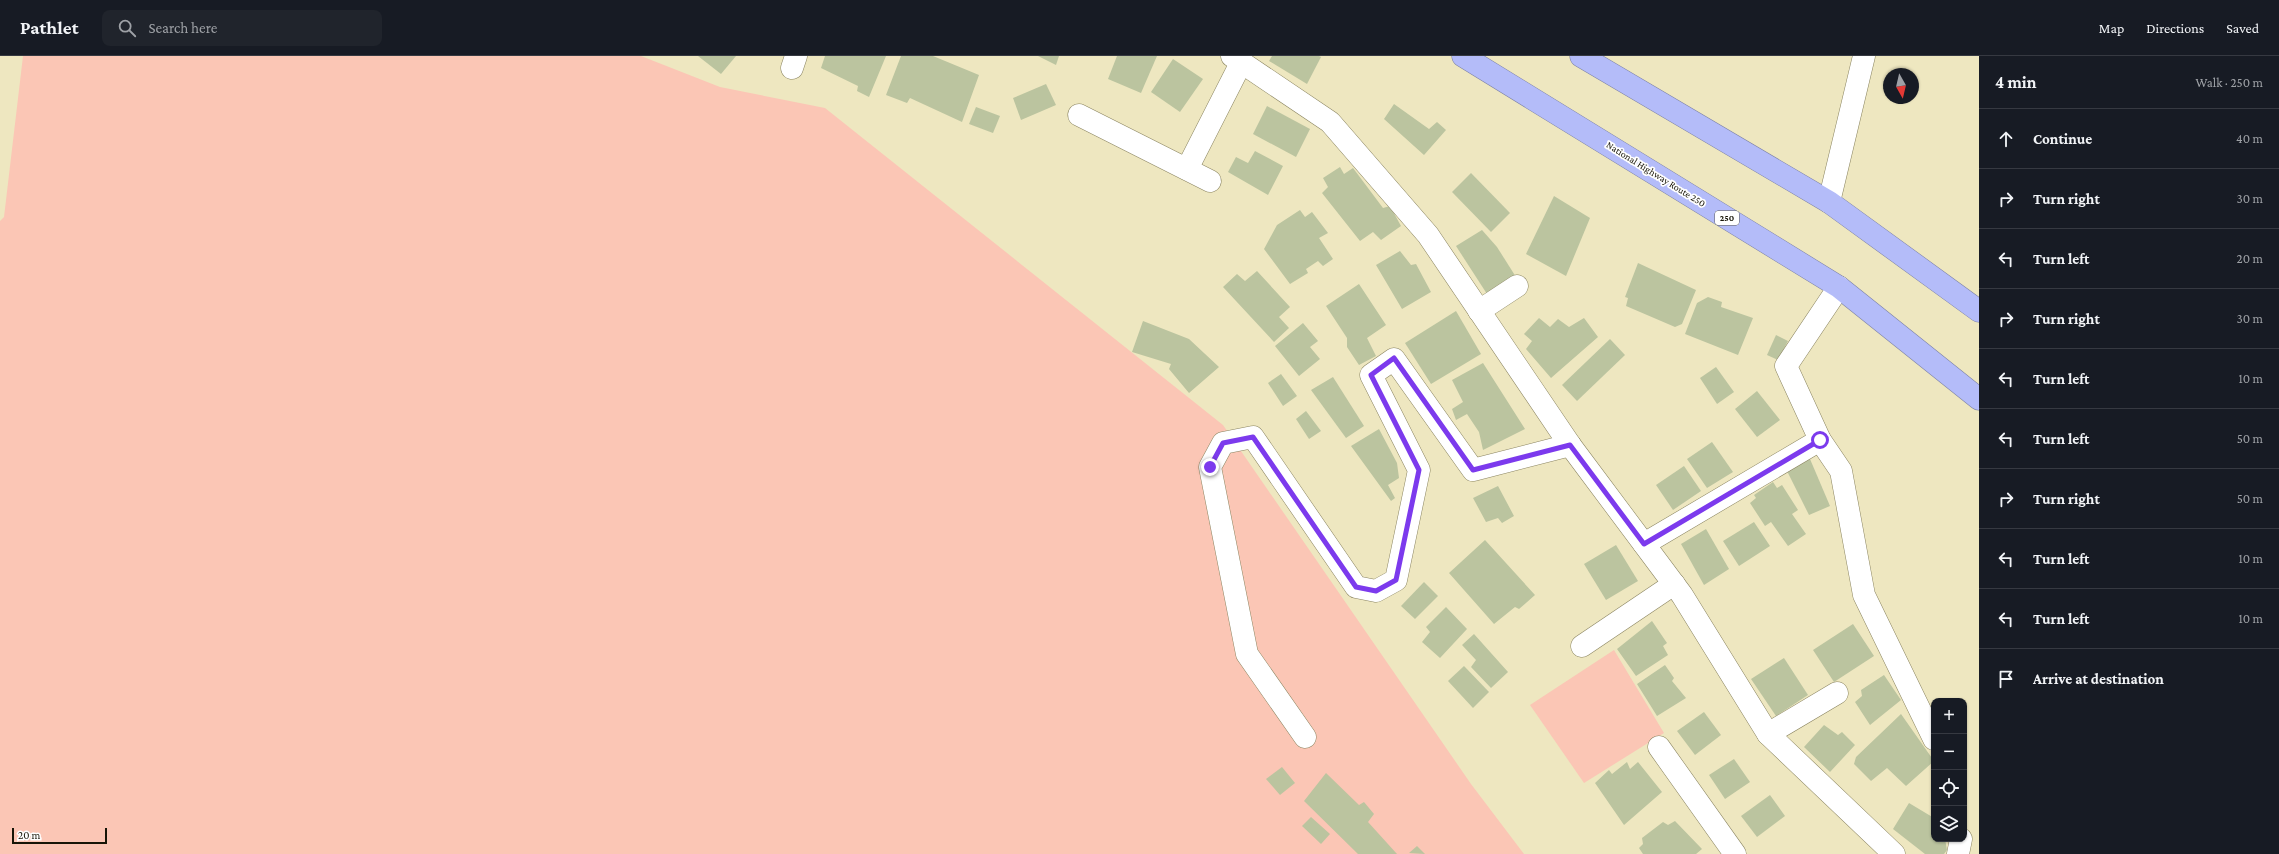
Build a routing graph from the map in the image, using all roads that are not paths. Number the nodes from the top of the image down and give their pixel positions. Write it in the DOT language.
graph roads {
  1 [pos="1463,56"];
  2 [pos="1581,56"];
  3 [pos="1864,56"];
  4 [pos="1237,58"];
  5 [pos="1079,115"];
  6 [pos="1187,168"];
  7 [pos="1210,181"];
  8 [pos="1829,202"];
  9 [pos="1517,286"];
  10 [pos="1839,287"];
  11 [pos="1479,311"];
  12 [pos="1979,311"];
  13 [pos="1979,399"];
  14 [pos="1820,440"];
  15 [pos="1570,445"];
  16 [pos="1644,544"];
  17 [pos="1674,584"];
  18 [pos="1582,646"];
  19 [pos="1837,694"];
  20 [pos="1768,734"];
  21 [pos="1932,734"];
  22 [pos="1305,737"];
  23 [pos="1659,747"];
  24 [pos="1960,842"];
  25 [pos="1735,854"];
  26 [pos="1894,854"];
  27 [pos="1958,854"];
  1 -- 10 [label="highway, National Highway Route 250 / 250"];
  2 -- 8 [label="highway"];
  3 -- 8 [label="street"];
  4 -- 6 [label="street"];
  4 -- 11 [label="street"];
  5 -- 6 [label="street"];
  6 -- 7 [label="street"];
  8 -- 12 [label="highway"];
  9 -- 11 [label="street"];
  10 -- 13 [label="highway, National Highway Route 250 / 250"];
  10 -- 14 [label="street"];
  11 -- 15 [label="street"];
  14 -- 16 [label="street"];
  14 -- 21 [label="street"];
  15 -- 16 [label="street"];
  15 -- 22 [label="street"];
  16 -- 17 [label="street"];
  17 -- 18 [label="street"];
  17 -- 20 [label="street"];
  19 -- 20 [label="street"];
  20 -- 26 [label="street"];
  23 -- 25 [label="street"];
  24 -- 27 [label="street"];
}
